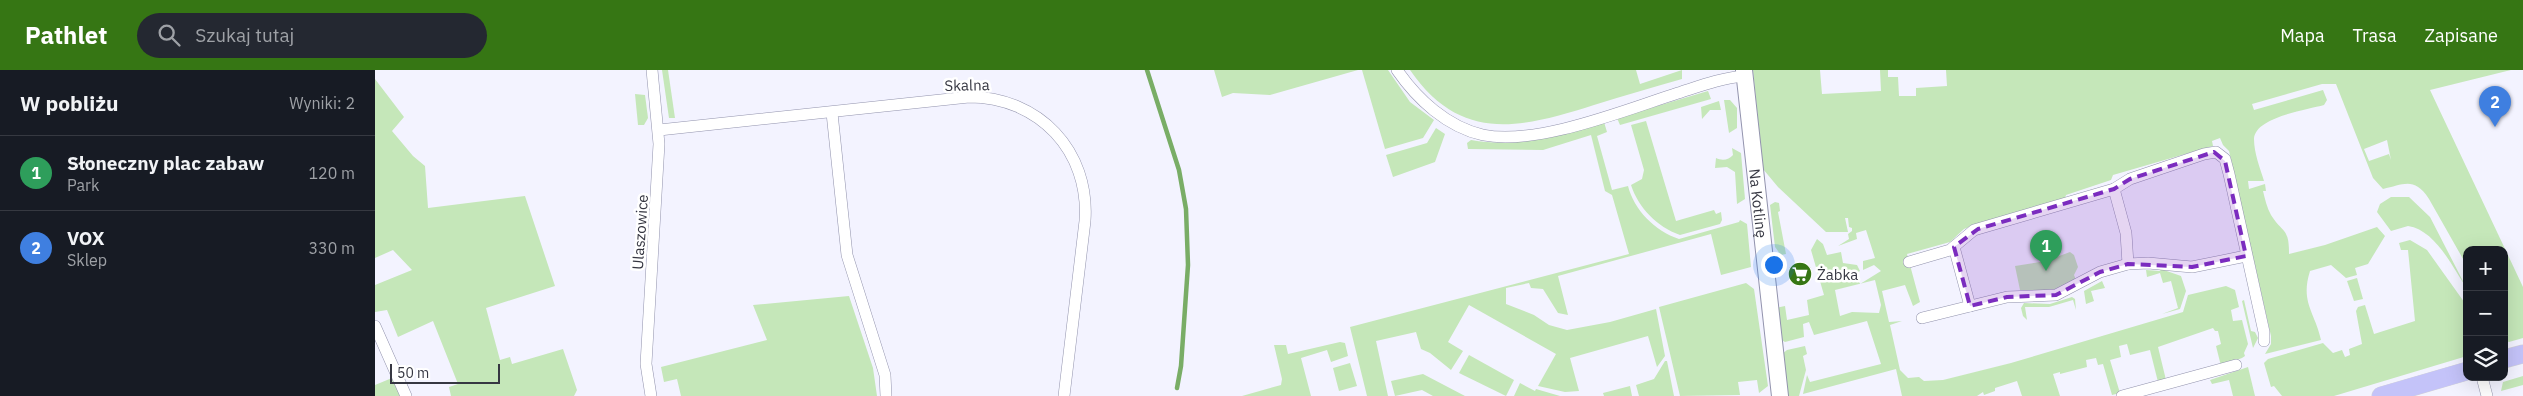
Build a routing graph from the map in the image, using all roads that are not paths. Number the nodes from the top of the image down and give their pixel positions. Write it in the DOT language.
graph roads {
  1 [pos="652,70"];
  2 [pos="1397,70"];
  3 [pos="1744,73"];
  4 [pos="832,113"];
  5 [pos="659,130"];
  6 [pos="2114,189"];
  7 [pos="1954,247"];
  8 [pos="2246,256"];
  9 [pos="1909,262"];
  10 [pos="2128,264"];
  11 [pos="1969,306"];
  12 [pos="1922,318"];
  13 [pos="375,326"];
  14 [pos="2263,341"];
  15 [pos="2523,354"];
  16 [pos="2508,358"];
  17 [pos="2236,365"];
  18 [pos="2463,371"];
  19 [pos="2483,381"];
  20 [pos="406,396"];
  21 [pos="651,396"];
  22 [pos="886,396"];
  23 [pos="1064,396"];
  24 [pos="1781,396"];
  25 [pos="2122,396"];
  26 [pos="2381,396"];
  27 [pos="2487,396"];
  1 -- 5 [label="street, Ulaszowice"];
  2 -- 3 [label="street"];
  3 -- 24 [label="street, Na Kotlinę"];
  4 -- 5 [label="street, Skalna"];
  4 -- 22 [label="street"];
  4 -- 23 [label="street, Skalna"];
  5 -- 21 [label="street, Ulaszowice"];
  6 -- 7 [label="street"];
  6 -- 8 [label="street"];
  6 -- 10 [label="street"];
  7 -- 9 [label="street"];
  7 -- 11 [label="street"];
  8 -- 10 [label="street"];
  8 -- 14 [label="street"];
  10 -- 11 [label="street"];
  11 -- 12 [label="street"];
  13 -- 20 [label="street"];
  15 -- 16 [label="main road"];
  17 -- 25 [label="street"];
  18 -- 26 [label="main road"];
  19 -- 27 [label="street"];
}
